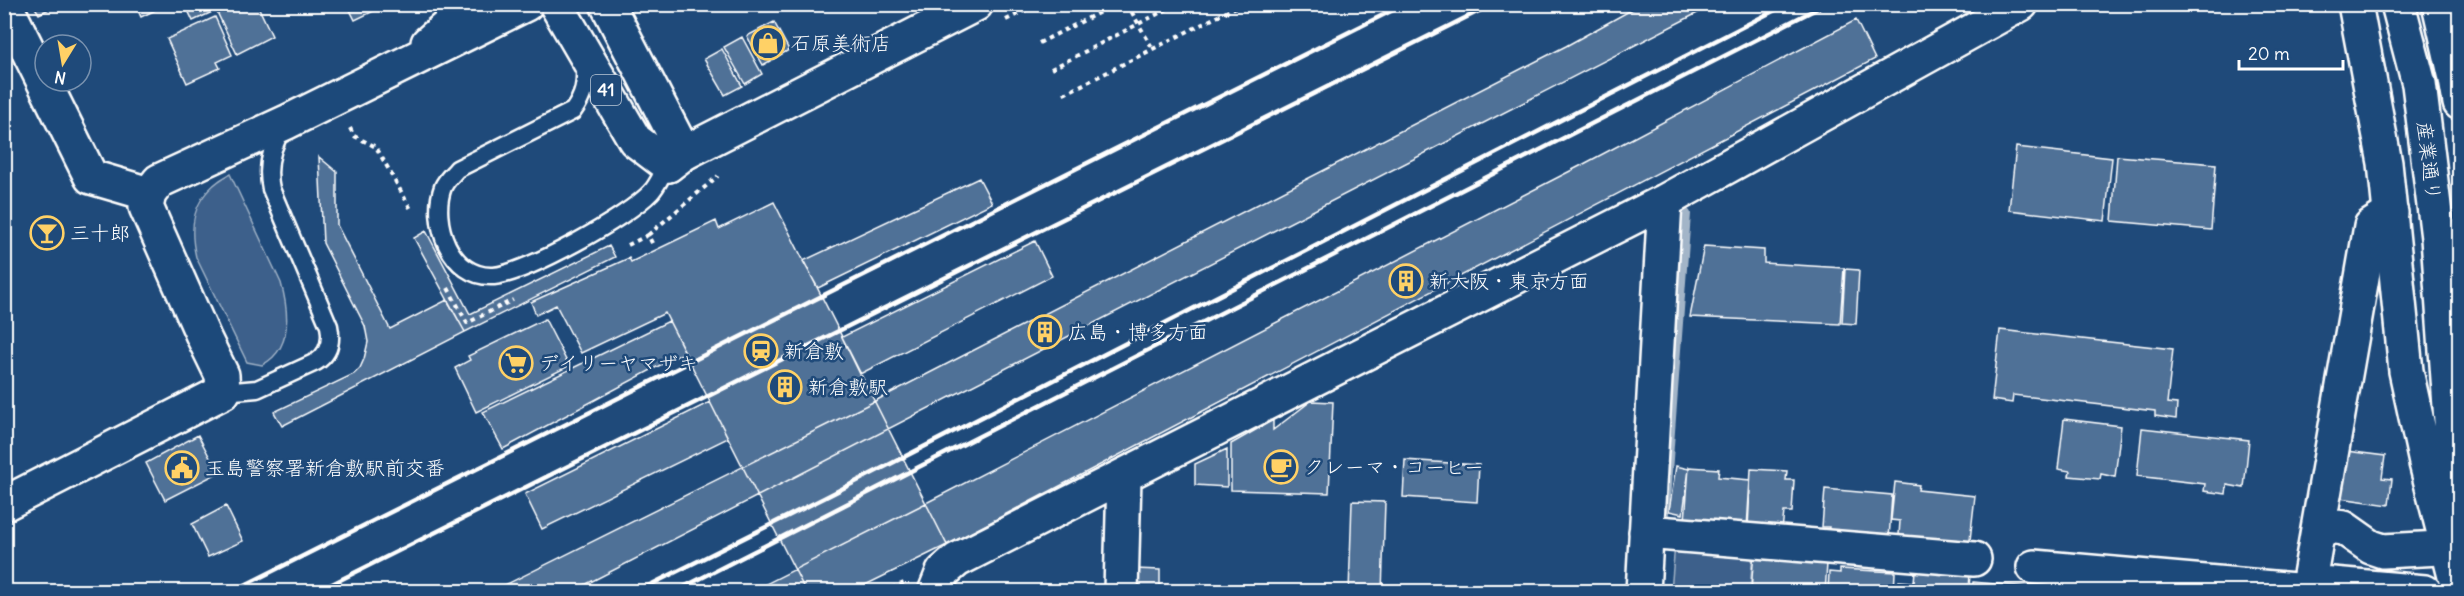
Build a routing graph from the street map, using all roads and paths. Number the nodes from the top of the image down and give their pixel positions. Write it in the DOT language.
graph roads {
  1 [pos="5,4"];
  2 [pos="464,4"];
  3 [pos="526,4"];
  4 [pos="556,4"];
  5 [pos="606,4"];
  6 [pos="976,4"];
  7 [pos="1116,4"];
  8 [pos="1128,4"];
  9 [pos="1177,4"];
  10 [pos="1242,4"];
  11 [pos="2021,4"];
  12 [pos="2355,4"];
  13 [pos="2398,4"];
  14 [pos="2439,4"];
  15 [pos="1139,24"];
  16 [pos="1039,44"];
  17 [pos="1153,49"];
  18 [pos="584,53"];
  19 [pos="407,63"];
  20 [pos="1051,69"];
  21 [pos="1064,94"];
  22 [pos="2460,103"];
  23 [pos="287,122"];
  24 [pos="676,159"];
  25 [pos="149,194"];
  26 [pos="1665,201"];
  27 [pos="2391,213"];
  28 [pos="223,392"];
  29 [pos="1124,477"];
  30 [pos="4,504"];
  31 [pos="2319,525"];
  32 [pos="1646,532"];
  33 [pos="2455,543"];
  34 [pos="1974,559"];
  35 [pos="2034,567"];
  36 [pos="2308,588"];
  37 [pos="935,591"];
  38 [pos="1121,591"];
  39 [pos="1643,591"];
  40 [pos="2425,591"];
  41 [pos="2459,591"];
  1 -- 25 [label="street"];
  2 -- 19 [label="street"];
  3 -- 19 [label="street"];
  4 -- 18 [label="street, 41"];
  5 -- 24 [label="street, 41"];
  6 -- 24 [label="street"];
  7 -- 16 [label="path"];
  8 -- 15 [label="path"];
  9 -- 15 [label="path"];
  10 -- 17 [label="path"];
  11 -- 26 [label="street"];
  12 -- 27 [label="street"];
  13 -- 33 [label="street, 産業通り"];
  14 -- 22 [label="street, 産業通り"];
  15 -- 17 [label="path"];
  15 -- 20 [label="path"];
  17 -- 21 [label="path"];
  18 -- 24 [label="street, 41"];
  18 -- 24 [label="lane"];
  19 -- 23 [label="street"];
  23 -- 25 [label="street"];
  23 -- 28 [label="lane"];
  25 -- 28 [label="street"];
  26 -- 29 [label="street"];
  26 -- 32 [label="street"];
  27 -- 31 [label="street"];
  27 -- 33 [label="street"];
  28 -- 30 [label="street"];
  29 -- 37 [label="street"];
  29 -- 38 [label="street"];
  31 -- 33 [label="street"];
  31 -- 36 [label="street"];
  32 -- 34 [label="street"];
  32 -- 39 [label="street"];
  33 -- 41 [label="street"];
  35 -- 36 [label="street"];
  36 -- 40 [label="street"];
}
